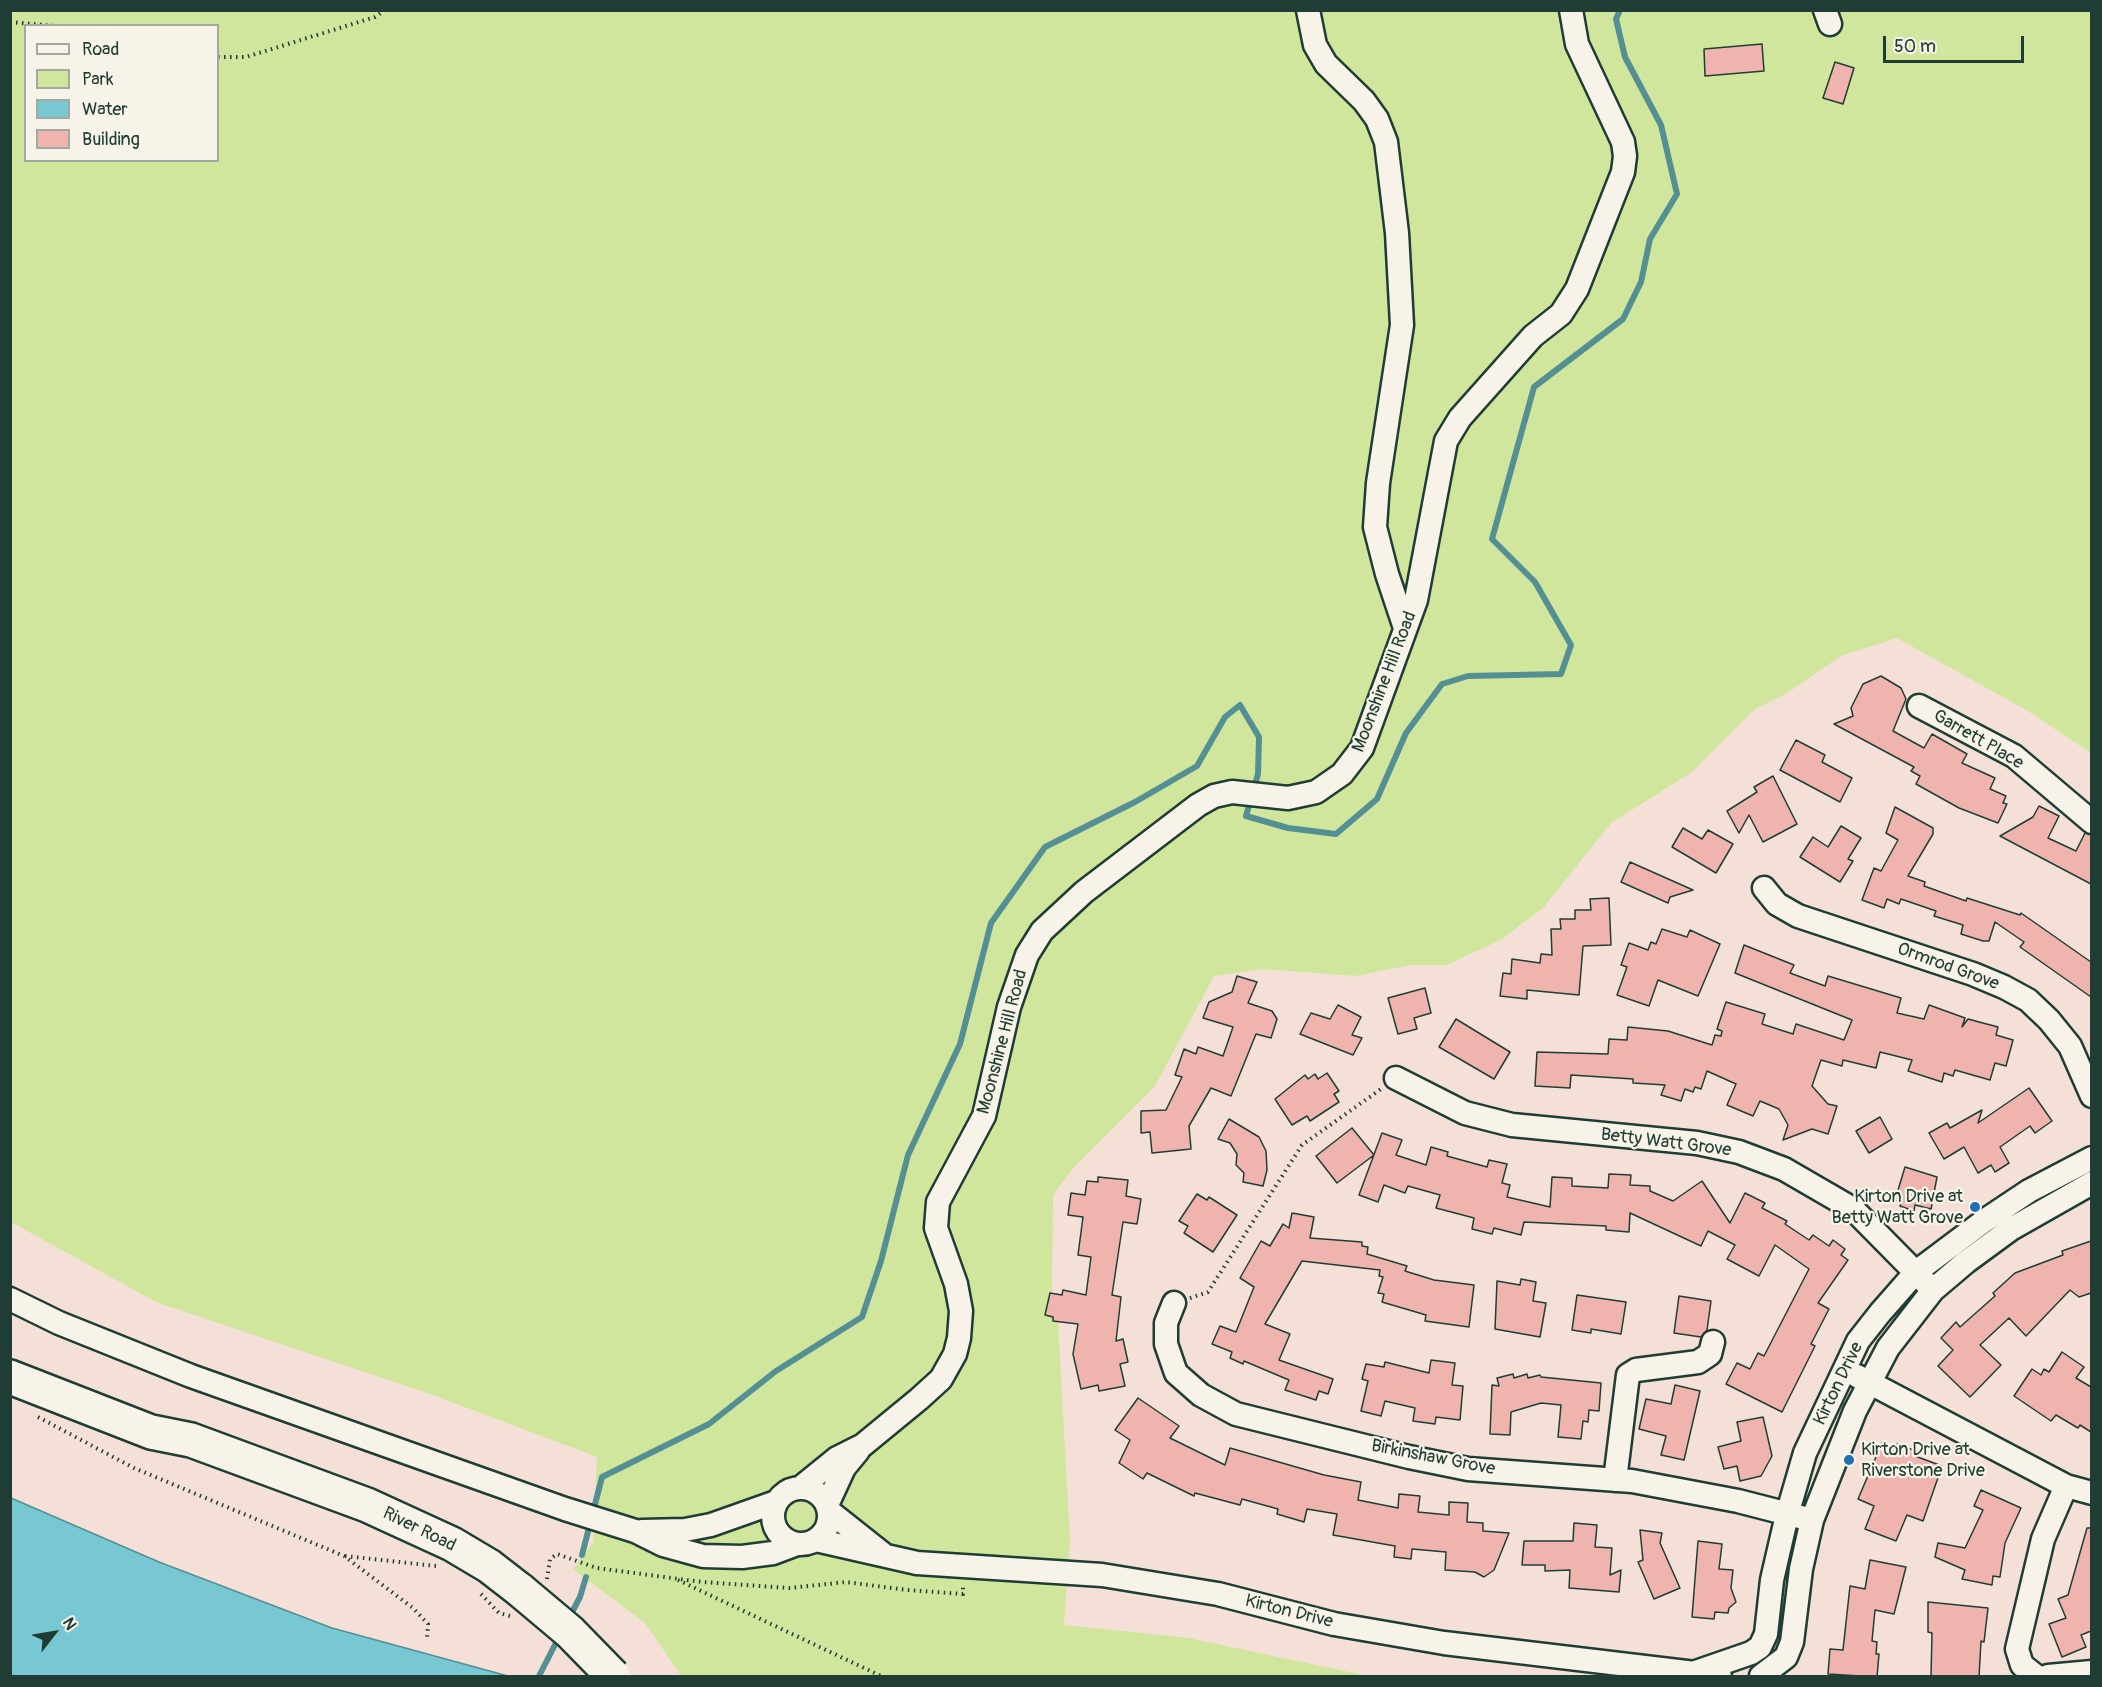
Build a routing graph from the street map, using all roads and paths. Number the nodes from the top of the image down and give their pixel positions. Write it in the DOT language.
graph roads {
  1 [pos="385,10"];
  2 [pos="1308,10"];
  3 [pos="1571,10"];
  4 [pos="10,22"];
  5 [pos="33,24"];
  6 [pos="219,57"];
  7 [pos="1406,628"];
  8 [pos="1919,706"];
  9 [pos="2091,822"];
  10 [pos="1764,888"];
  11 [pos="1396,1078"];
  12 [pos="2091,1096"];
  13 [pos="2091,1158"];
  14 [pos="2091,1183"];
  15 [pos="1916,1272"];
  16 [pos="1933,1290"];
  17 [pos="10,1299"];
  18 [pos="1174,1303"];
  19 [pos="1713,1342"];
  20 [pos="10,1353"];
  21 [pos="1844,1369"];
  22 [pos="10,1377"];
  23 [pos="1870,1383"];
  24 [pos="40,1418"];
  25 [pos="191,1440"];
  26 [pos="863,1445"];
  27 [pos="1615,1480"];
  28 [pos="2066,1486"];
  29 [pos="800,1488"];
  30 [pos="2091,1493"];
  31 [pos="776,1502"];
  32 [pos="828,1508"];
  33 [pos="1786,1515"];
  34 [pos="1812,1520"];
  35 [pos="625,1529"];
  36 [pos="806,1542"];
  37 [pos="885,1555"];
  38 [pos="344,1556"];
  39 [pos="446,1568"];
  40 [pos="962,1568"];
  41 [pos="673,1578"];
  42 [pos="479,1592"];
  43 [pos="525,1597"];
  44 [pos="427,1639"];
  45 [pos="1695,1672"];
  46 [pos="2091,1672"];
  47 [pos="613,1677"];
  48 [pos="881,1677"];
  49 [pos="1720,1677"];
  50 [pos="1761,1677"];
  51 [pos="2036,1677"];
  52 [pos="2048,1677"];
  1 -- 6 [label="path"];
  2 -- 7 [label="street"];
  3 -- 7 [label="street, Moonshine Hill Road"];
  4 -- 5 [label="path"];
  7 -- 26 [label="street, Moonshine Hill Road"];
  8 -- 9 [label="street, Garrett Place"];
  10 -- 12 [label="street, Ormrod Grove"];
  11 -- 15 [label="street, Betty Watt Grove"];
  11 -- 18 [label="path"];
  13 -- 15 [label="street, Kirton Drive"];
  14 -- 16 [label="street, Kirton Drive"];
  15 -- 16 [label="street, Betty Watt Grove"];
  15 -- 21 [label="street, Kirton Drive"];
  16 -- 23 [label="street, Kirton Drive"];
  17 -- 35 [label="street"];
  18 -- 27 [label="street, Birkinshaw Grove"];
  19 -- 27 [label="street"];
  20 -- 25 [label="highway, River Road"];
  21 -- 23 [label="street"];
  21 -- 33 [label="street, Kirton Drive"];
  22 -- 25 [label="highway, River Road"];
  23 -- 28 [label="street"];
  23 -- 34 [label="street, Kirton Drive"];
  24 -- 38 [label="path"];
  25 -- 43 [label="highway, River Road"];
  26 -- 29 [label="street, Moonshine Hill Road"];
  26 -- 32 [label="street, Moonshine Hill Road"];
  27 -- 33 [label="street, Birkinshaw Grove"];
  28 -- 30 [label="street"];
  28 -- 51 [label="street"];
  29 -- 31 [label="street"];
  29 -- 32 [label="street"];
  31 -- 35 [label="street"];
  31 -- 36 [label="street"];
  32 -- 36 [label="street"];
  32 -- 37 [label="street, Kirton Drive"];
  33 -- 34 [label="street, Birkinshaw Grove"];
  33 -- 45 [label="street, Kirton Drive"];
  34 -- 50 [label="street, Kirton Drive"];
  35 -- 36 [label="street"];
  36 -- 37 [label="street, Kirton Drive"];
  37 -- 40 [label="street, Kirton Drive"];
  38 -- 39 [label="path"];
  38 -- 44 [label="path"];
  40 -- 41 [label="path"];
  40 -- 45 [label="street, Kirton Drive"];
  41 -- 43 [label="path"];
  41 -- 48 [label="path"];
  42 -- 43 [label="path"];
  43 -- 47 [label="highway, River Road, bridge"];
  45 -- 49 [label="street, Kirton Drive"];
  46 -- 52 [label="street"];
}
